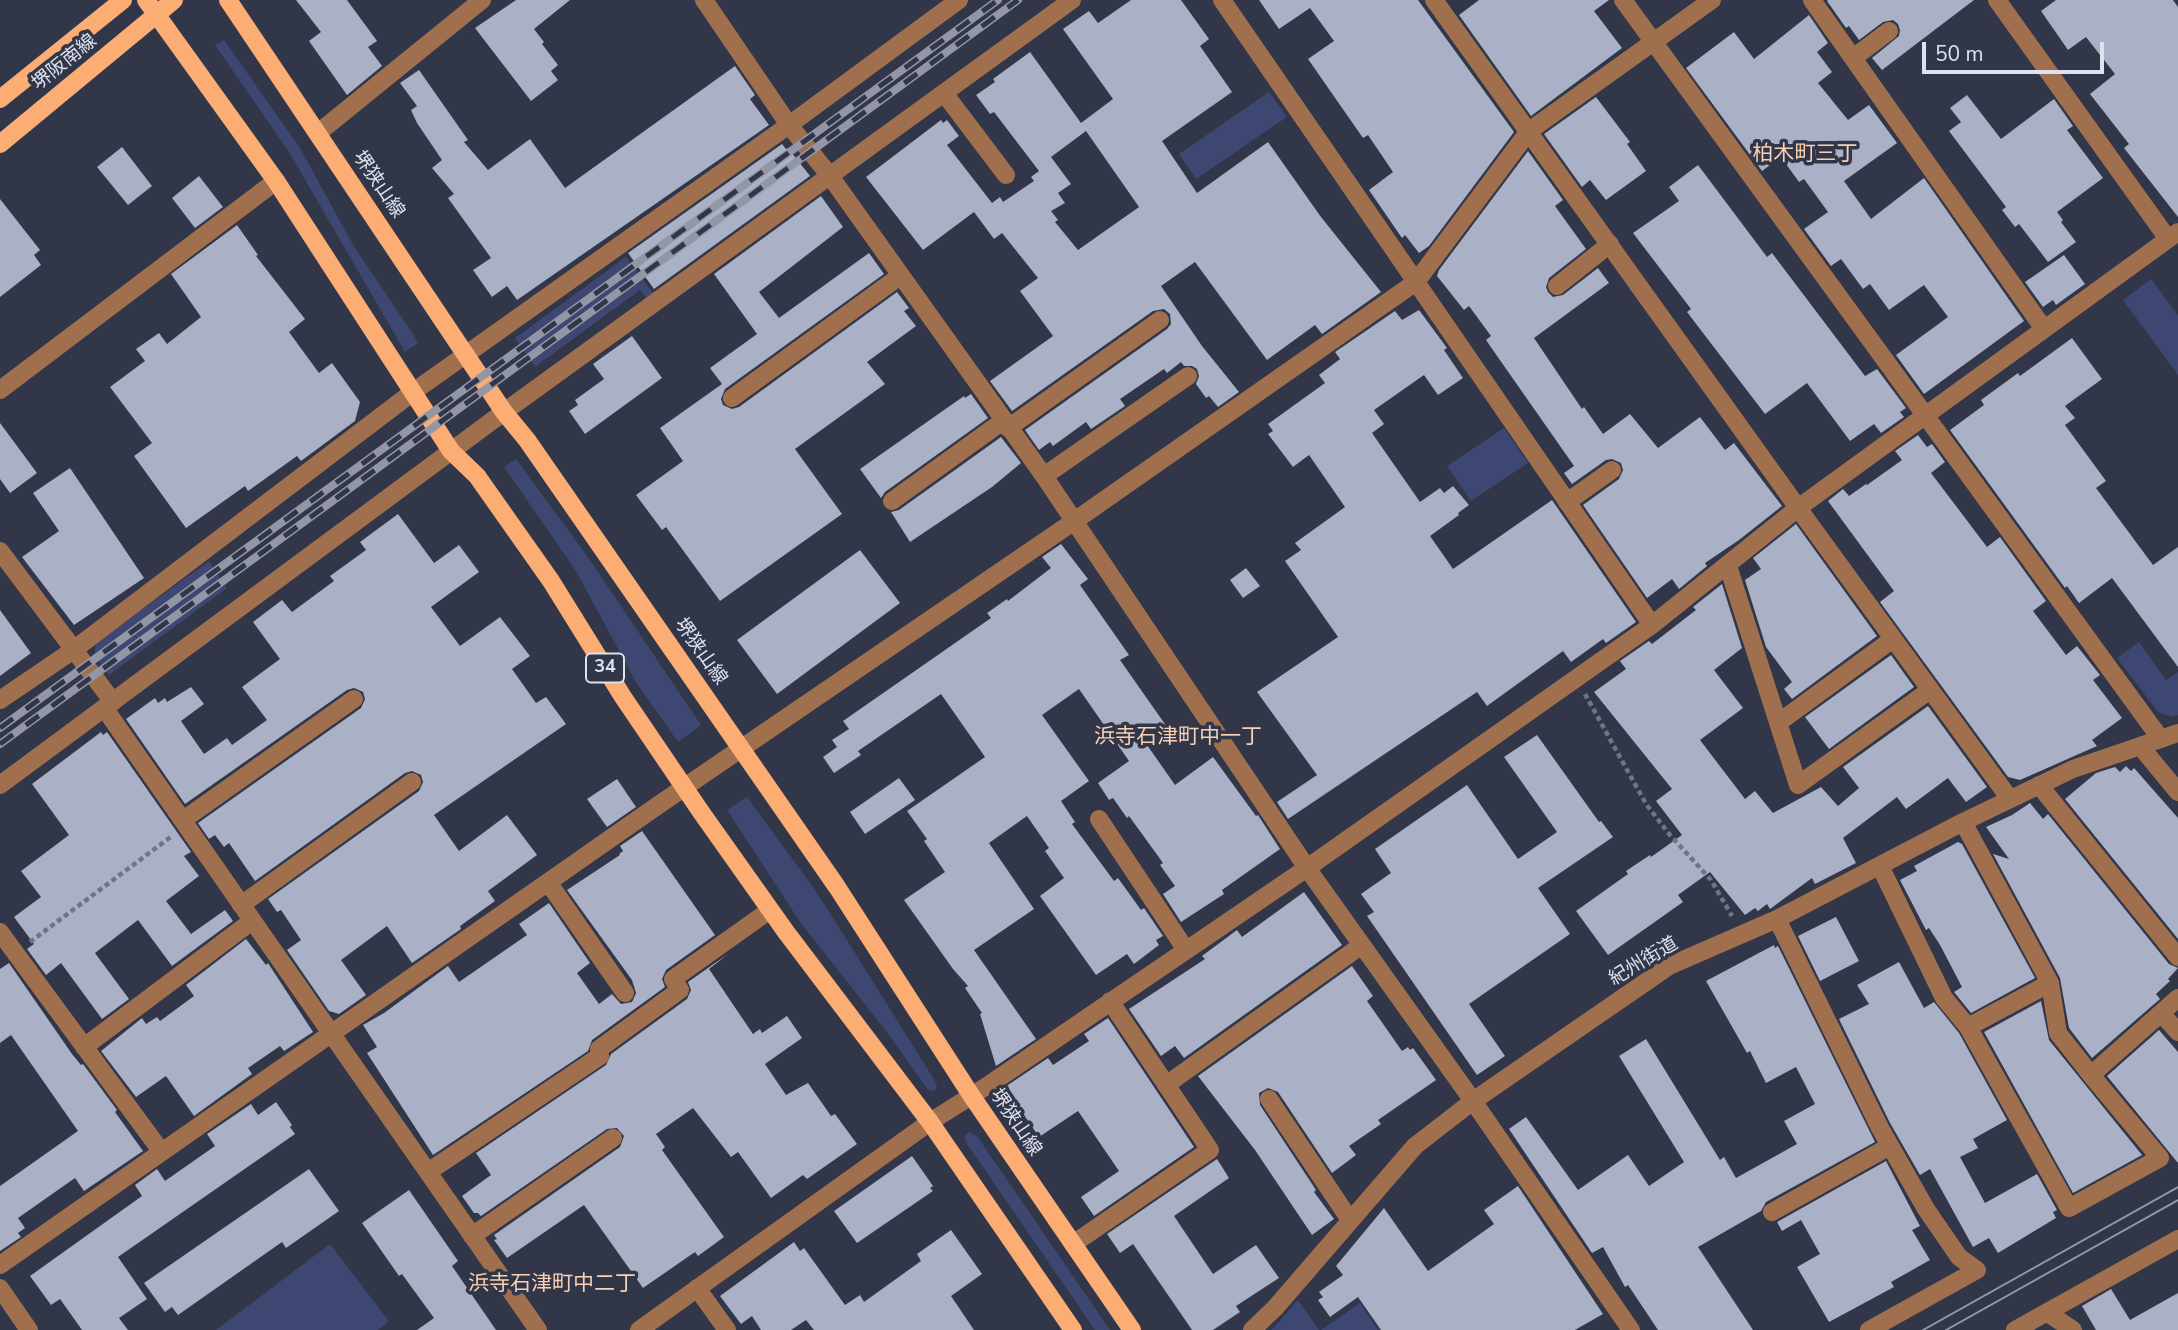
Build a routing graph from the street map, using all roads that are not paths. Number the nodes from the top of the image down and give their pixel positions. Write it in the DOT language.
graph roads {
  1 [pos="123,0"];
  2 [pos="174,0"];
  3 [pos="228,0"];
  4 [pos="482,0"];
  5 [pos="704,0"];
  6 [pos="959,0"];
  7 [pos="1072,0"];
  8 [pos="1222,0"];
  9 [pos="1434,0"];
  10 [pos="1623,0"];
  11 [pos="1712,0"];
  12 [pos="1812,0"];
  13 [pos="1997,0"];
  14 [pos="151,7"];
  15 [pos="1889,31"];
  16 [pos="1653,40"];
  17 [pos="1853,58"];
  18 [pos="944,93"];
  19 [pos="0,99"];
  20 [pos="789,125"];
  21 [pos="1529,131"];
  22 [pos="318,133"];
  23 [pos="0,144"];
  24 [pos="1006,175"];
  25 [pos="830,176"];
  26 [pos="276,181"];
  27 [pos="2173,235"];
  28 [pos="1609,244"];
  29 [pos="901,276"];
  30 [pos="1416,282"];
  31 [pos="1557,286"];
  32 [pos="1160,320"];
  33 [pos="2044,329"];
  34 [pos="466,354"];
  35 [pos="1188,376"];
  36 [pos="0,390"];
  37 [pos="413,393"];
  38 [pos="732,397"];
  39 [pos="504,412"];
  40 [pos="1924,416"];
  41 [pos="1006,424"];
  42 [pos="451,452"];
  43 [pos="1612,470"];
  44 [pos="1044,476"];
  45 [pos="892,501"];
  46 [pos="1567,502"];
  47 [pos="1798,508"];
  48 [pos="1073,522"];
  49 [pos="0,551"];
  50 [pos="1728,566"];
  51 [pos="1652,625"];
  52 [pos="1893,639"];
  53 [pos="72,651"];
  54 [pos="1930,690"];
  55 [pos="354,699"];
  56 [pos="0,700"];
  57 [pos="109,705"];
  58 [pos="1778,723"];
  59 [pos="2178,733"];
  60 [pos="2160,738"];
  61 [pos="2140,746"];
  62 [pos="741,749"];
  63 [pos="412,782"];
  64 [pos="0,785"];
  65 [pos="2039,785"];
  66 [pos="684,787"];
  67 [pos="2178,792"];
  68 [pos="2010,799"];
  69 [pos="1099,819"];
  70 [pos="1963,822"];
  71 [pos="184,823"];
  72 [pos="1880,866"];
  73 [pos="1307,867"];
  74 [pos="548,882"];
  75 [pos="241,905"];
  76 [pos="770,910"];
  77 [pos="1777,919"];
  78 [pos="252,921"];
  79 [pos="0,932"];
  80 [pos="1362,945"];
  81 [pos="1186,950"];
  82 [pos="2178,957"];
  83 [pos="2050,983"];
  84 [pos="625,993"];
  85 [pos="2178,998"];
  86 [pos="1110,1002"];
  87 [pos="2161,1013"];
  88 [pos="1968,1027"];
  89 [pos="2178,1032"];
  90 [pos="332,1034"];
  91 [pos="84,1047"];
  92 [pos="2091,1075"];
  93 [pos="1166,1085"];
  94 [pos="971,1096"];
  95 [pos="1269,1099"];
  96 [pos="1473,1101"];
  97 [pos="930,1122"];
  98 [pos="612,1138"];
  99 [pos="1890,1146"];
  100 [pos="161,1152"];
  101 [pos="428,1172"];
  102 [pos="1772,1212"];
  103 [pos="1350,1220"];
  104 [pos="472,1236"];
  105 [pos="2178,1239"];
  106 [pos="1073,1244"];
  107 [pos="0,1265"];
  108 [pos="697,1288"];
  109 [pos="0,1289"];
  110 [pos="2048,1313"];
  111 [pos="29,1330"];
  112 [pos="538,1330"];
  113 [pos="639,1330"];
  114 [pos="727,1330"];
  115 [pos="1073,1330"];
  116 [pos="1132,1330"];
  117 [pos="1252,1330"];
  118 [pos="1631,1330"];
  119 [pos="1869,1330"];
  120 [pos="2015,1330"];
  121 [pos="2073,1330"];
  1 -- 19 [label="main road, 堺阪南線"];
  2 -- 14 [label="main road"];
  3 -- 22 [label="main road, 堺狭山線"];
  4 -- 22 [label="street"];
  5 -- 20 [label="street"];
  6 -- 20 [label="street"];
  7 -- 18 [label="street"];
  8 -- 30 [label="street"];
  9 -- 21 [label="street"];
  10 -- 16 [label="street"];
  11 -- 16 [label="street"];
  12 -- 17 [label="street"];
  13 -- 27 [label="street"];
  14 -- 23 [label="main road, 堺阪南線"];
  14 -- 26 [label="main road, 34"];
  15 -- 17 [label="street"];
  16 -- 21 [label="street"];
  16 -- 40 [label="street"];
  17 -- 33 [label="street"];
  18 -- 24 [label="street"];
  18 -- 25 [label="street"];
  20 -- 25 [label="street"];
  20 -- 34 [label="street"];
  21 -- 28 [label="street"];
  21 -- 30 [label="street"];
  22 -- 34 [label="main road, 堺狭山線"];
  25 -- 29 [label="street"];
  25 -- 39 [label="street"];
  26 -- 36 [label="street"];
  26 -- 37 [label="main road, 34"];
  27 -- 33 [label="street"];
  28 -- 31 [label="street"];
  28 -- 47 [label="street"];
  29 -- 38 [label="street"];
  29 -- 41 [label="street"];
  30 -- 46 [label="street"];
  30 -- 48 [label="street"];
  32 -- 41 [label="street"];
  33 -- 40 [label="street"];
  34 -- 37 [label="street"];
  34 -- 39 [label="main road, 堺狭山線"];
  35 -- 44 [label="street"];
  37 -- 42 [label="main road, 34"];
  37 -- 53 [label="street"];
  39 -- 42 [label="street"];
  39 -- 62 [label="main road, 堺狭山線"];
  40 -- 47 [label="street"];
  40 -- 60 [label="street"];
  41 -- 44 [label="street"];
  41 -- 45 [label="street"];
  42 -- 57 [label="street"];
  42 -- 66 [label="main road, 34"];
  43 -- 46 [label="street"];
  44 -- 48 [label="street"];
  46 -- 51 [label="street"];
  47 -- 50 [label="street"];
  47 -- 52 [label="street"];
  48 -- 62 [label="street"];
  48 -- 73 [label="street"];
  49 -- 53 [label="street"];
  50 -- 51 [label="street"];
  50 -- 58 [label="street"];
  51 -- 73 [label="street"];
  52 -- 54 [label="street"];
  52 -- 58 [label="street"];
  53 -- 56 [label="street"];
  53 -- 57 [label="street"];
  54 -- 58 [label="street"];
  54 -- 68 [label="street"];
  55 -- 71 [label="street"];
  57 -- 64 [label="street"];
  57 -- 71 [label="street"];
  59 -- 60 [label="street, 紀州街道"];
  60 -- 61 [label="street, 紀州街道"];
  61 -- 65 [label="street, 紀州街道"];
  61 -- 67 [label="street"];
  62 -- 66 [label="street"];
  62 -- 94 [label="main road, 堺狭山線"];
  63 -- 75 [label="street"];
  65 -- 68 [label="street, 紀州街道"];
  65 -- 82 [label="street"];
  66 -- 74 [label="street"];
  66 -- 76 [label="main road, 34"];
  68 -- 70 [label="street, 紀州街道"];
  69 -- 81 [label="street"];
  70 -- 72 [label="street, 紀州街道"];
  70 -- 83 [label="street"];
  71 -- 75 [label="street"];
  72 -- 77 [label="street, 紀州街道"];
  72 -- 88 [label="street"];
  73 -- 80 [label="street"];
  73 -- 81 [label="street"];
  74 -- 84 [label="street"];
  74 -- 90 [label="street"];
  75 -- 78 [label="street"];
  76 -- 97 [label="main road, 34"];
  76 -- 101 [label="street"];
  77 -- 96 [label="street, 紀州街道"];
  77 -- 99 [label="street"];
  78 -- 90 [label="street"];
  78 -- 91 [label="street"];
  79 -- 91 [label="street"];
  80 -- 93 [label="street"];
  80 -- 96 [label="street"];
  81 -- 86 [label="street"];
  83 -- 88 [label="street"];
  83 -- 92 [label="street"];
  85 -- 87 [label="street"];
  86 -- 93 [label="street"];
  86 -- 94 [label="street"];
  87 -- 89 [label="street"];
  87 -- 92 [label="street"];
  88 -- 92 [label="street"];
  90 -- 100 [label="street"];
  90 -- 101 [label="street"];
  91 -- 100 [label="street"];
  93 -- 106 [label="street"];
  94 -- 97 [label="street"];
  94 -- 106 [label="main road, 堺狭山線"];
  95 -- 103 [label="street"];
  96 -- 103 [label="street, 紀州街道"];
  96 -- 118 [label="street"];
  97 -- 108 [label="street"];
  97 -- 115 [label="main road, 34"];
  98 -- 104 [label="street"];
  99 -- 102 [label="street"];
  99 -- 119 [label="street"];
  100 -- 107 [label="street"];
  101 -- 104 [label="street"];
  103 -- 117 [label="street, 紀州街道"];
  104 -- 112 [label="street"];
  105 -- 110 [label="street"];
  106 -- 116 [label="main road, 堺狭山線"];
  108 -- 113 [label="street"];
  108 -- 114 [label="street"];
  109 -- 111 [label="street"];
  110 -- 120 [label="street"];
  110 -- 121 [label="street"];
}
